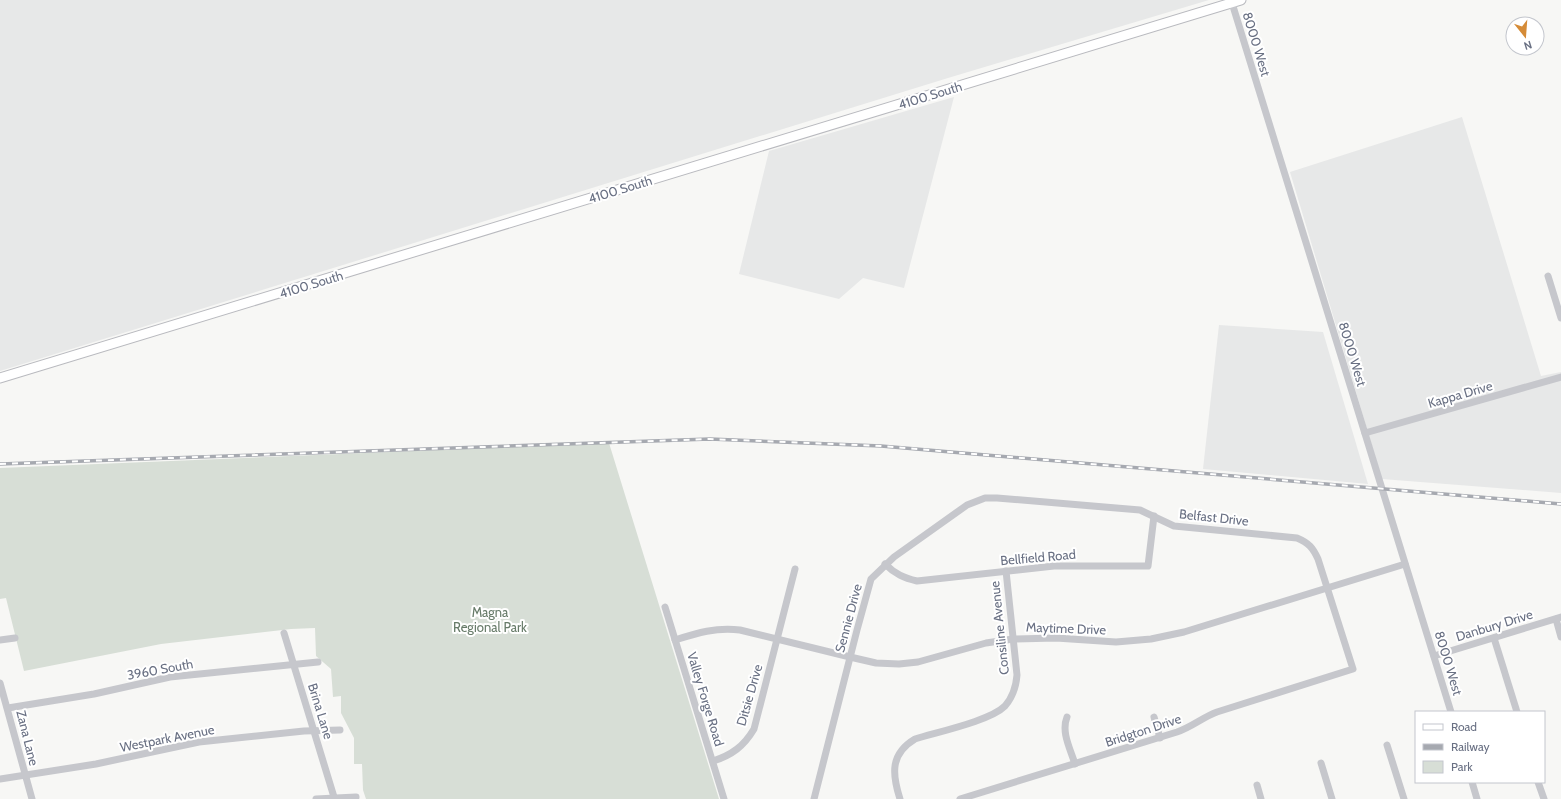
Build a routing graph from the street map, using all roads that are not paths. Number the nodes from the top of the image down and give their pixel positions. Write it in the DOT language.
graph roads {
  1 [pos="1236,1"];
  2 [pos="1548,276"];
  3 [pos="1560,308"];
  4 [pos="1561,318"];
  5 [pos="1561,377"];
  6 [pos="0,378"];
  7 [pos="1365,433"];
  8 [pos="985,498"];
  9 [pos="1154,516"];
  10 [pos="885,564"];
  11 [pos="1405,564"];
  12 [pos="795,569"];
  13 [pos="1006,571"];
  14 [pos="1328,588"];
  15 [pos="665,607"];
  16 [pos="1558,618"];
  17 [pos="284,633"];
  18 [pos="1561,637"];
  19 [pos="15,638"];
  20 [pos="1494,638"];
  21 [pos="777,639"];
  22 [pos="0,640"];
  23 [pos="676,640"];
  24 [pos="1013,640"];
  25 [pos="1434,656"];
  26 [pos="850,657"];
  27 [pos="318,662"];
  28 [pos="294,664"];
  29 [pos="1353,669"];
  30 [pos="0,683"];
  31 [pos="8,708"];
  32 [pos="1451,711"];
  33 [pos="1517,711"];
  34 [pos="1067,717"];
  35 [pos="1154,717"];
  36 [pos="340,730"];
  37 [pos="314,731"];
  38 [pos="1160,738"];
  39 [pos="1387,745"];
  40 [pos="713,761"];
  41 [pos="1321,763"];
  42 [pos="1075,764"];
  43 [pos="25,774"];
  44 [pos="0,779"];
  45 [pos="1472,783"];
  46 [pos="1538,783"];
  47 [pos="1257,785"];
  48 [pos="334,797"];
  49 [pos="356,797"];
  50 [pos="972,797"];
  51 [pos="32,799"];
  52 [pos="316,799"];
  53 [pos="724,799"];
  54 [pos="814,799"];
  55 [pos="900,799"];
  56 [pos="960,799"];
  57 [pos="1261,799"];
  58 [pos="1332,799"];
  59 [pos="1404,799"];
  60 [pos="1477,799"];
  61 [pos="1544,799"];
  1 -- 6 [label="main road, 4100 South"];
  1 -- 7 [label="street, 8000 West"];
  2 -- 3 [label="street"];
  3 -- 4 [label="street"];
  5 -- 7 [label="street, Kappa Drive"];
  7 -- 11 [label="street, 8000 West"];
  8 -- 9 [label="street, Belfast Drive"];
  8 -- 10 [label="street, Sennie Drive"];
  9 -- 13 [label="street, Bellfield Road"];
  9 -- 14 [label="street, Belfast Drive"];
  10 -- 13 [label="street, Bellfield Road"];
  10 -- 26 [label="street, Sennie Drive"];
  11 -- 14 [label="street, Maytime Drive"];
  11 -- 25 [label="street, 8000 West"];
  12 -- 21 [label="street, Ditsie Drive"];
  13 -- 24 [label="street, Consiline Avenue"];
  14 -- 24 [label="street, Maytime Drive"];
  14 -- 29 [label="street, Belfast Drive"];
  15 -- 23 [label="street, Valley Forge Road"];
  16 -- 18 [label="street"];
  16 -- 20 [label="street, Danbury Drive"];
  17 -- 28 [label="street, Brina Lane"];
  19 -- 22 [label="street"];
  20 -- 25 [label="street, Danbury Drive"];
  20 -- 33 [label="street"];
  21 -- 23 [label="street, Maytime Drive"];
  21 -- 26 [label="street, Maytime Drive"];
  21 -- 40 [label="street, Ditsie Drive"];
  23 -- 40 [label="street, Valley Forge Road"];
  24 -- 26 [label="street, Maytime Drive"];
  24 -- 55 [label="street, Consiline Avenue"];
  25 -- 32 [label="street, 8000 West"];
  26 -- 54 [label="street, Sennie Drive"];
  27 -- 28 [label="street, 3960 South"];
  28 -- 31 [label="street, 3960 South"];
  28 -- 37 [label="street, Brina Lane"];
  29 -- 38 [label="street, Bridgton Drive"];
  30 -- 31 [label="street, Zana Lane"];
  31 -- 43 [label="street, Zana Lane"];
  34 -- 42 [label="street"];
  35 -- 38 [label="street"];
  36 -- 37 [label="street, Westpark Avenue"];
  37 -- 43 [label="street, Westpark Avenue"];
  37 -- 48 [label="street, Brina Lane"];
  38 -- 42 [label="street, Bridgton Drive"];
  39 -- 59 [label="street"];
  40 -- 53 [label="street, Valley Forge Road"];
  41 -- 58 [label="street"];
  42 -- 50 [label="street, Bridgton Drive"];
  43 -- 44 [label="street, Westpark Avenue"];
  43 -- 51 [label="street, Zana Lane"];
  45 -- 60 [label="street"];
  46 -- 61 [label="street"];
  47 -- 57 [label="street"];
  48 -- 49 [label="street"];
  48 -- 52 [label="street"];
  50 -- 56 [label="street, Bridgton Drive"];
}
